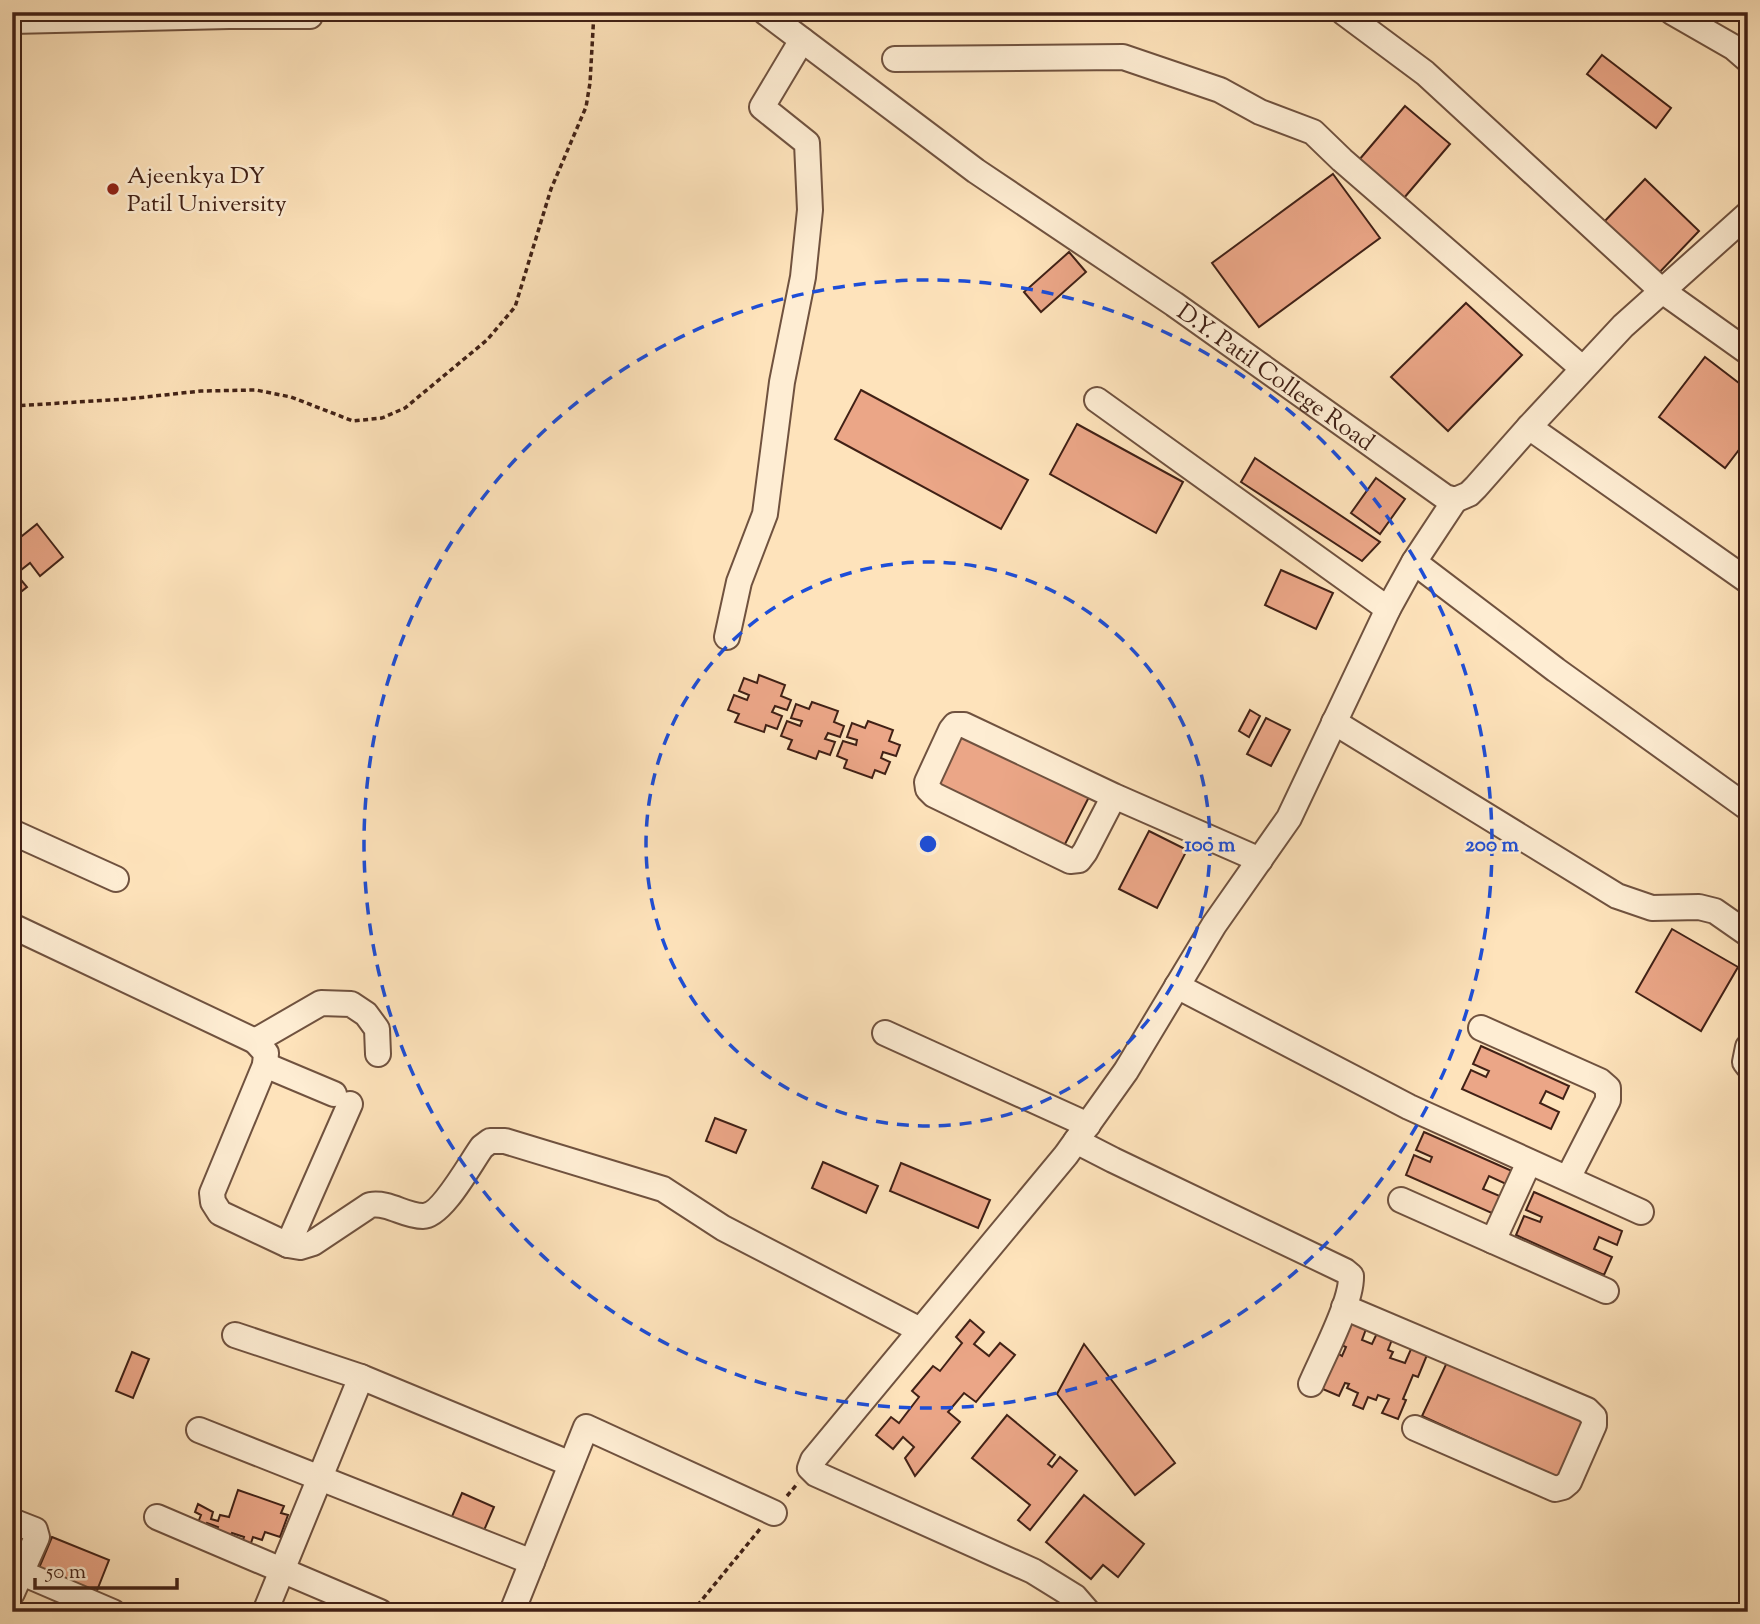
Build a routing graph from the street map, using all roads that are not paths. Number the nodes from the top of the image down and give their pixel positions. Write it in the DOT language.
graph roads {
  1 [pos="765,12"];
  2 [pos="1343,12"];
  3 [pos="1672,12"];
  4 [pos="229,14"];
  5 [pos="310,16"];
  6 [pos="12,21"];
  7 [pos="802,40"];
  8 [pos="895,59"];
  9 [pos="1748,60"];
  10 [pos="1748,214"];
  11 [pos="1661,290"];
  12 [pos="1748,352"];
  13 [pos="1582,369"];
  14 [pos="1097,400"];
  15 [pos="1529,427"];
  16 [pos="1455,500"];
  17 [pos="1414,562"];
  18 [pos="1748,581"];
  19 [pos="1388,609"];
  20 [pos="727,637"];
  21 [pos="1334,722"];
  22 [pos="1114,796"];
  23 [pos="1748,808"];
  24 [pos="12,832"];
  25 [pos="1260,860"];
  26 [pos="116,879"];
  27 [pos="12,926"];
  28 [pos="1748,934"];
  29 [pos="1177,986"];
  30 [pos="1481,1028"];
  31 [pos="885,1033"];
  32 [pos="255,1041"];
  33 [pos="1748,1047"];
  34 [pos="378,1054"];
  35 [pos="265,1065"];
  36 [pos="1748,1066"];
  37 [pos="1082,1133"];
  38 [pos="1530,1162"];
  39 [pos="1568,1178"];
  40 [pos="1401,1200"];
  41 [pos="1641,1212"];
  42 [pos="1493,1241"];
  43 [pos="288,1245"];
  44 [pos="1606,1291"];
  45 [pos="1344,1307"];
  46 [pos="920,1330"];
  47 [pos="235,1335"];
  48 [pos="361,1377"];
  49 [pos="1311,1384"];
  50 [pos="1415,1429"];
  51 [pos="199,1430"];
  52 [pos="571,1464"];
  53 [pos="320,1476"];
  54 [pos="774,1513"];
  55 [pos="157,1517"];
  56 [pos="12,1521"];
  57 [pos="532,1562"];
  58 [pos="281,1572"];
  59 [pos="17,1583"];
  60 [pos="113,1612"];
  61 [pos="265,1612"];
  62 [pos="380,1612"];
  63 [pos="512,1612"];
  64 [pos="1088,1612"];
  1 -- 7 [label="street, D.Y. Patil College Road"];
  2 -- 11 [label="street"];
  3 -- 9 [label="street"];
  4 -- 5 [label="street"];
  4 -- 6 [label="street"];
  7 -- 16 [label="street, D.Y. Patil College Road"];
  7 -- 20 [label="street"];
  8 -- 13 [label="street"];
  10 -- 11 [label="street"];
  11 -- 12 [label="street"];
  11 -- 13 [label="street"];
  13 -- 15 [label="street"];
  14 -- 19 [label="street"];
  15 -- 16 [label="street"];
  15 -- 18 [label="street"];
  16 -- 17 [label="street"];
  17 -- 19 [label="street"];
  17 -- 23 [label="street"];
  19 -- 21 [label="street"];
  21 -- 25 [label="street"];
  21 -- 28 [label="street"];
  22 -- 22 [label="street"];
  22 -- 25 [label="street"];
  24 -- 26 [label="street"];
  25 -- 29 [label="street"];
  27 -- 32 [label="street"];
  29 -- 37 [label="street"];
  29 -- 38 [label="street"];
  30 -- 39 [label="street"];
  31 -- 37 [label="street"];
  32 -- 34 [label="street"];
  32 -- 35 [label="street"];
  33 -- 36 [label="street"];
  35 -- 43 [label="street"];
  35 -- 43 [label="street"];
  37 -- 45 [label="street"];
  37 -- 46 [label="street"];
  38 -- 39 [label="street"];
  38 -- 42 [label="street"];
  39 -- 41 [label="street"];
  40 -- 42 [label="street"];
  42 -- 44 [label="street"];
  43 -- 46 [label="street"];
  45 -- 49 [label="street"];
  45 -- 50 [label="street"];
  46 -- 64 [label="street"];
  47 -- 48 [label="street"];
  48 -- 52 [label="street"];
  48 -- 53 [label="street"];
  51 -- 53 [label="street"];
  52 -- 54 [label="street"];
  52 -- 57 [label="street"];
  53 -- 57 [label="street"];
  53 -- 58 [label="street"];
  55 -- 58 [label="street"];
  56 -- 59 [label="street"];
  57 -- 63 [label="street"];
  58 -- 61 [label="street"];
  58 -- 62 [label="street"];
  59 -- 60 [label="street"];
}
